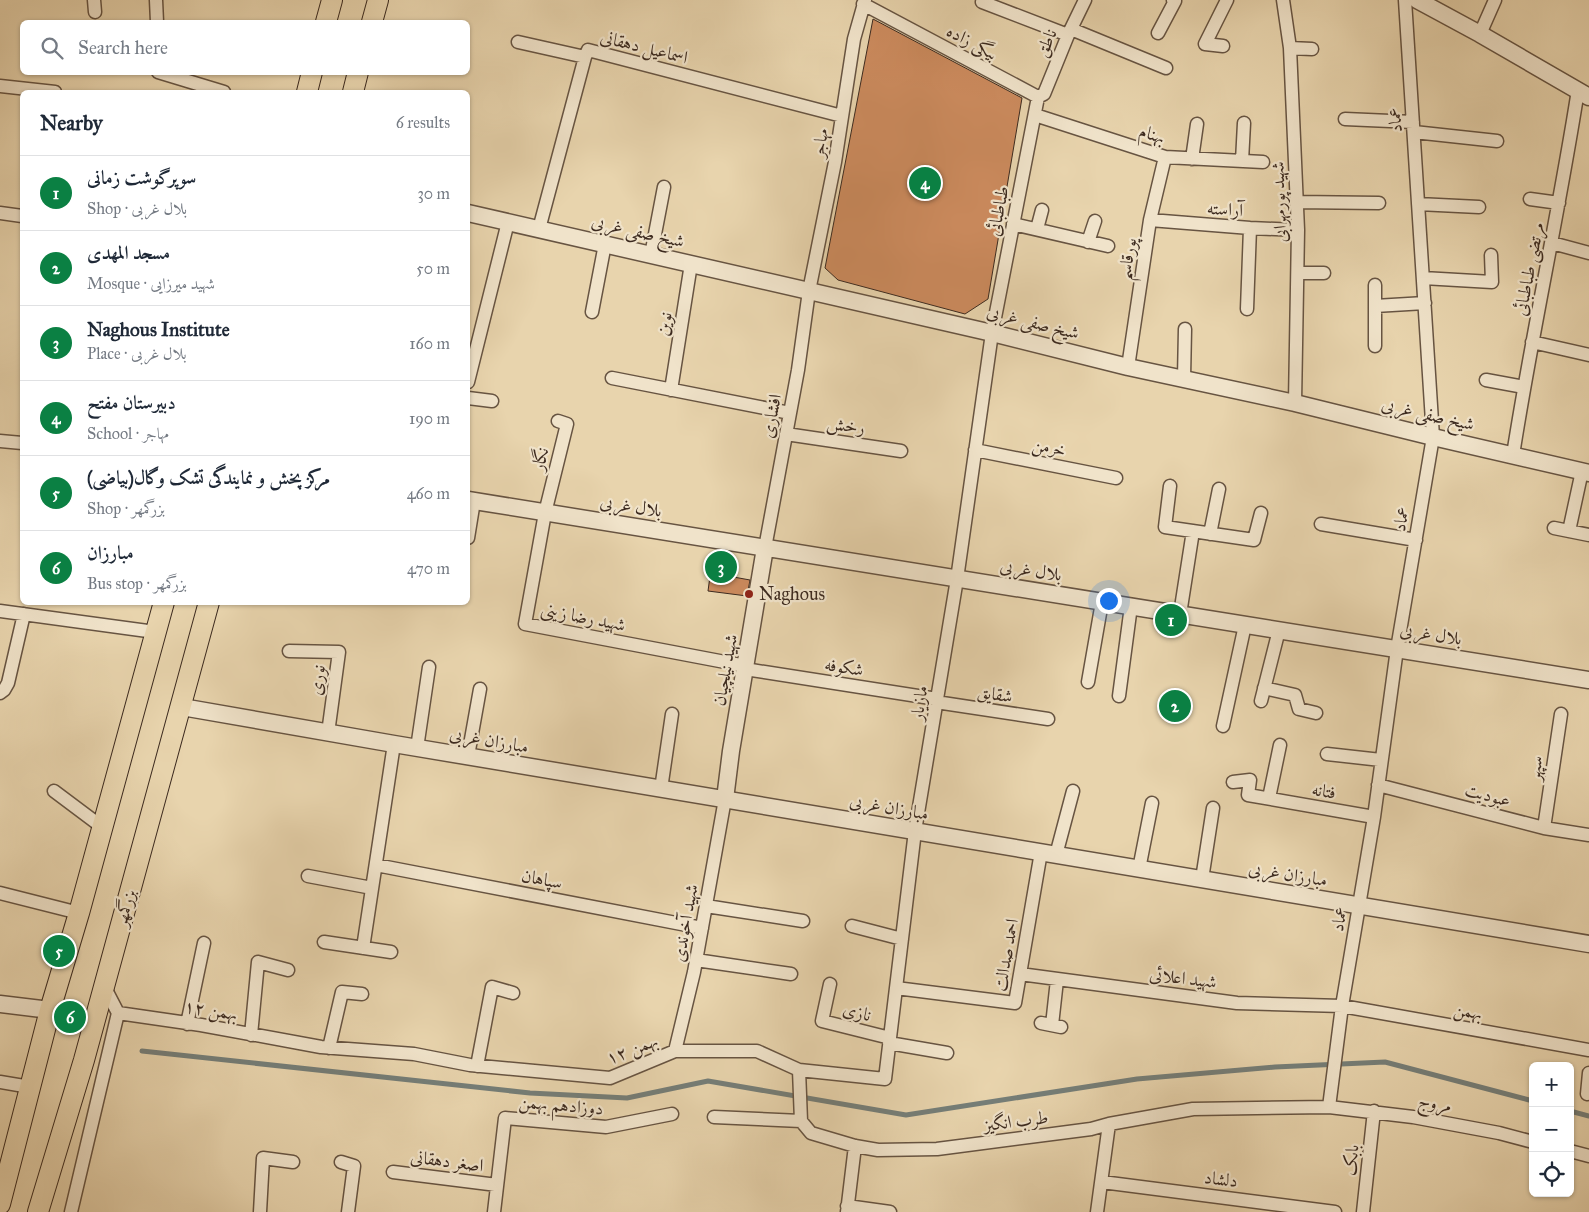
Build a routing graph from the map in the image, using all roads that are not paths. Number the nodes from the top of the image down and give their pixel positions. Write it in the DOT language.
graph roads {
  1 [pos="156,0"];
  2 [pos="332,0"];
  3 [pos="378,0"];
  4 [pos="1085,0"];
  5 [pos="1173,0"];
  6 [pos="1227,0"];
  7 [pos="1283,0"];
  8 [pos="1405,0"];
  9 [pos="1417,0"];
  10 [pos="1495,0"];
  11 [pos="864,2"];
  12 [pos="982,2"];
  13 [pos="157,20"];
  14 [pos="327,20"];
  15 [pos="373,20"];
  16 [pos="1069,32"];
  17 [pos="1158,33"];
  18 [pos="1480,34"];
  19 [pos="518,42"];
  20 [pos="1223,46"];
  21 [pos="1290,48"];
  22 [pos="1312,49"];
  23 [pos="584,57"];
  24 [pos="1166,68"];
  25 [pos="168,75"];
  26 [pos="311,75"];
  27 [pos="357,75"];
  28 [pos="0,86"];
  29 [pos="37,90"];
  30 [pos="217,90"];
  31 [pos="307,90"];
  32 [pos="354,90"];
  33 [pos="1583,93"];
  34 [pos="1038,97"];
  35 [pos="1035,115"];
  36 [pos="842,116"];
  37 [pos="1345,119"];
  38 [pos="1244,123"];
  39 [pos="1197,124"];
  40 [pos="1413,127"];
  41 [pos="1497,141"];
  42 [pos="1165,157"];
  43 [pos="1192,158"];
  44 [pos="1242,161"];
  45 [pos="1263,162"];
  46 [pos="664,187"];
  47 [pos="1530,199"];
  48 [pos="1296,202"];
  49 [pos="1379,203"];
  50 [pos="1559,203"];
  51 [pos="1418,204"];
  52 [pos="1478,207"];
  53 [pos="1042,210"];
  54 [pos="0,213"];
  55 [pos="470,213"];
  56 [pos="20,216"];
  57 [pos="1150,220"];
  58 [pos="1095,221"];
  59 [pos="508,222"];
  60 [pos="1014,224"];
  61 [pos="1250,228"];
  62 [pos="539,229"];
  63 [pos="1037,229"];
  64 [pos="1298,230"];
  65 [pos="1088,242"];
  66 [pos="1552,243"];
  67 [pos="605,244"];
  68 [pos="1108,246"];
  69 [pos="1589,253"];
  70 [pos="651,255"];
  71 [pos="1491,255"];
  72 [pos="691,264"];
  73 [pos="1298,273"];
  74 [pos="1324,273"];
  75 [pos="1423,278"];
  76 [pos="1375,284"];
  77 [pos="809,291"];
  78 [pos="1425,303"];
  79 [pos="1375,306"];
  80 [pos="1247,309"];
  81 [pos="592,312"];
  82 [pos="1185,329"];
  83 [pos="992,333"];
  84 [pos="1532,342"];
  85 [pos="1375,346"];
  86 [pos="1589,356"];
  87 [pos="1128,366"];
  88 [pos="470,368"];
  89 [pos="612,378"];
  90 [pos="1184,378"];
  91 [pos="1486,380"];
  92 [pos="1524,387"];
  93 [pos="671,390"];
  94 [pos="470,398"];
  95 [pos="492,401"];
  96 [pos="1295,403"];
  97 [pos="790,413"];
  98 [pos="558,421"];
  99 [pos="786,434"];
  100 [pos="1433,437"];
  101 [pos="0,441"];
  102 [pos="20,443"];
  103 [pos="975,450"];
  104 [pos="901,451"];
  105 [pos="1513,455"];
  106 [pos="1585,472"];
  107 [pos="1116,478"];
  108 [pos="1170,486"];
  109 [pos="1219,489"];
  110 [pos="471,501"];
  111 [pos="545,513"];
  112 [pos="1261,513"];
  113 [pos="1321,524"];
  114 [pos="1554,528"];
  115 [pos="1569,530"];
  116 [pos="1194,531"];
  117 [pos="1210,534"];
  118 [pos="1589,535"];
  119 [pos="1416,540"];
  120 [pos="766,548"];
  121 [pos="957,578"];
  122 [pos="1102,602"];
  123 [pos="163,605"];
  124 [pos="208,605"];
  125 [pos="1131,606"];
  126 [pos="0,611"];
  127 [pos="24,614"];
  128 [pos="1180,614"];
  129 [pos="1245,625"];
  130 [pos="1279,630"];
  131 [pos="155,632"];
  132 [pos="1397,649"];
  133 [pos="289,651"];
  134 [pos="429,667"];
  135 [pos="745,667"];
  136 [pos="1589,680"];
  137 [pos="1088,682"];
  138 [pos="480,690"];
  139 [pos="0,693"];
  140 [pos="1119,696"];
  141 [pos="937,701"];
  142 [pos="182,707"];
  143 [pos="1316,712"];
  144 [pos="672,714"];
  145 [pos="1561,714"];
  146 [pos="1048,719"];
  147 [pos="1223,726"];
  148 [pos="328,733"];
  149 [pos="394,744"];
  150 [pos="1280,745"];
  151 [pos="417,748"];
  152 [pos="1327,754"];
  153 [pos="468,756"];
  154 [pos="1381,760"];
  155 [pos="1233,782"];
  156 [pos="1378,785"];
  157 [pos="661,789"];
  158 [pos="54,790"];
  159 [pos="1072,790"];
  160 [pos="1269,798"];
  161 [pos="725,799"];
  162 [pos="1152,803"];
  163 [pos="1214,808"];
  164 [pos="1374,817"];
  165 [pos="102,827"];
  166 [pos="1544,828"];
  167 [pos="915,831"];
  168 [pos="1589,835"];
  169 [pos="1048,854"];
  170 [pos="376,865"];
  171 [pos="1139,869"];
  172 [pos="308,876"];
  173 [pos="1202,879"];
  174 [pos="372,888"];
  175 [pos="0,892"];
  176 [pos="706,906"];
  177 [pos="1359,906"];
  178 [pos="79,913"];
  179 [pos="803,920"];
  180 [pos="852,926"];
  181 [pos="702,928"];
  182 [pos="902,939"];
  183 [pos="324,942"];
  184 [pos="204,943"];
  185 [pos="1589,944"];
  186 [pos="363,948"];
  187 [pos="391,952"];
  188 [pos="696,960"];
  189 [pos="288,970"];
  190 [pos="791,974"];
  191 [pos="1020,974"];
  192 [pos="1058,980"];
  193 [pos="830,984"];
  194 [pos="104,986"];
  195 [pos="896,988"];
  196 [pos="513,993"];
  197 [pos="362,994"];
  198 [pos="0,1004"];
  199 [pos="1342,1006"];
  200 [pos="50,1010"];
  201 [pos="118,1013"];
  202 [pos="187,1024"];
  203 [pos="1052,1025"];
  204 [pos="251,1035"];
  205 [pos="889,1041"];
  206 [pos="329,1048"];
  207 [pos="1589,1050"];
  208 [pos="675,1051"];
  209 [pos="947,1053"];
  210 [pos="477,1066"];
  211 [pos="799,1070"];
  212 [pos="1589,1073"];
  213 [pos="885,1080"];
  214 [pos="0,1082"];
  215 [pos="30,1087"];
  216 [pos="1587,1094"];
  217 [pos="1330,1107"];
  218 [pos="1374,1111"];
  219 [pos="672,1114"];
  220 [pos="714,1117"];
  221 [pos="801,1121"];
  222 [pos="1109,1124"];
  223 [pos="1529,1141"];
  224 [pos="855,1146"];
  225 [pos="1574,1152"];
  226 [pos="1589,1156"];
  227 [pos="294,1162"];
  228 [pos="341,1162"];
  229 [pos="393,1172"];
  230 [pos="1102,1182"];
  231 [pos="498,1185"];
  232 [pos="0,1204"];
  233 [pos="847,1209"];
  234 [pos="38,1212"];
  235 [pos="71,1212"];
  236 [pos="260,1212"];
  237 [pos="348,1212"];
  238 [pos="494,1212"];
  239 [pos="890,1212"];
  240 [pos="1098,1212"];
  241 [pos="1335,1212"];
  242 [pos="1363,1212"];
  1 -- 13 [label="street"];
  2 -- 14 [label="main road"];
  3 -- 15 [label="main road"];
  4 -- 16 [label="street, ناطق"];
  5 -- 17 [label="street"];
  6 -- 20 [label="street"];
  7 -- 21 [label="street, شهید پورمهرابی"];
  8 -- 40 [label="street, عماد"];
  9 -- 18 [label="street"];
  10 -- 18 [label="street"];
  11 -- 34 [label="street, بیگی زاده"];
  11 -- 36 [label="street, مهاجر"];
  12 -- 16 [label="street"];
  16 -- 24 [label="street"];
  16 -- 34 [label="street, ناطق"];
  18 -- 33 [label="street"];
  19 -- 23 [label="street"];
  21 -- 22 [label="street"];
  21 -- 48 [label="street, شهید پورمهرابی"];
  23 -- 36 [label="street, اسماعیل دهقانی"];
  23 -- 62 [label="street, اسماعیل دهقانی"];
  25 -- 30 [label="street"];
  26 -- 31 [label="main road"];
  27 -- 32 [label="main road"];
  28 -- 29 [label="street"];
  33 -- 50 [label="street, مرتضی طباطبائی"];
  34 -- 35 [label="street, طباطبائی"];
  35 -- 42 [label="street, بهنام"];
  35 -- 60 [label="street, طباطبائی"];
  36 -- 77 [label="street, مهاجر"];
  37 -- 40 [label="street"];
  38 -- 44 [label="street"];
  39 -- 43 [label="street"];
  40 -- 41 [label="street"];
  40 -- 51 [label="street, عماد"];
  42 -- 43 [label="street, بهنام"];
  42 -- 57 [label="street, پورقاسم"];
  43 -- 44 [label="street, بهنام"];
  44 -- 45 [label="street, بهنام"];
  46 -- 70 [label="street"];
  47 -- 50 [label="street"];
  48 -- 49 [label="street"];
  48 -- 64 [label="street, شهید پورمهرابی"];
  50 -- 66 [label="street, مرتضی طباطبائی"];
  51 -- 52 [label="street"];
  51 -- 75 [label="street, عماد"];
  53 -- 63 [label="street"];
  54 -- 56 [label="street"];
  55 -- 59 [label="street, شیخ صفی غربی"];
  57 -- 61 [label="street, آراسته"];
  57 -- 87 [label="street, پورقاسم"];
  58 -- 65 [label="street"];
  59 -- 62 [label="street, شیخ صفی غربی"];
  59 -- 88 [label="street"];
  60 -- 63 [label="street"];
  60 -- 83 [label="street, طباطبائی"];
  61 -- 64 [label="street, آراسته"];
  61 -- 80 [label="street"];
  62 -- 67 [label="street, شیخ صفی غربی"];
  63 -- 65 [label="street"];
  64 -- 73 [label="street, شهید پورمهرابی"];
  65 -- 68 [label="street"];
  66 -- 69 [label="street"];
  66 -- 84 [label="street, مرتضی طباطبائی"];
  67 -- 70 [label="street, شیخ صفی غربی"];
  67 -- 81 [label="street"];
  70 -- 72 [label="street, شیخ صفی غربی"];
  71 -- 75 [label="street"];
  72 -- 77 [label="street, شیخ صفی غربی"];
  72 -- 93 [label="street, نوین"];
  73 -- 74 [label="street"];
  73 -- 96 [label="street, شهید پورمهرابی"];
  75 -- 78 [label="street, عماد"];
  76 -- 79 [label="street"];
  77 -- 83 [label="street, شیخ صفی غربی"];
  77 -- 97 [label="street, افشاری"];
  78 -- 79 [label="street"];
  78 -- 100 [label="street, عماد"];
  79 -- 85 [label="street"];
  82 -- 90 [label="street"];
  83 -- 87 [label="street, شیخ صفی غربی"];
  83 -- 103 [label="street, مازیار"];
  84 -- 86 [label="street"];
  84 -- 92 [label="street, مرتضی طباطبائی"];
  87 -- 90 [label="street, شیخ صفی غربی"];
  89 -- 93 [label="street"];
  90 -- 96 [label="street, شیخ صفی غربی"];
  91 -- 92 [label="street"];
  92 -- 105 [label="street, مرتضی طباطبائی"];
  93 -- 97 [label="street"];
  94 -- 95 [label="street"];
  96 -- 100 [label="street, شیخ صفی غربی"];
  97 -- 99 [label="street, افشاری"];
  98 -- 111 [label="street, نگار"];
  99 -- 104 [label="street, رخش"];
  99 -- 120 [label="street, افشاری"];
  100 -- 105 [label="street, شیخ صفی غربی"];
  100 -- 119 [label="street, عماد"];
  101 -- 102 [label="street"];
  103 -- 107 [label="street, خرمن"];
  103 -- 121 [label="street, مازیار"];
  105 -- 106 [label="street, شیخ صفی غربی"];
  106 -- 115 [label="street"];
  108 -- 116 [label="street"];
  109 -- 117 [label="street"];
  110 -- 111 [label="street, بلال غربی"];
  111 -- 120 [label="street, بلال غربی"];
  111 -- 135 [label="street, شهید رضا زینی"];
  112 -- 117 [label="street"];
  113 -- 119 [label="street"];
  114 -- 115 [label="street"];
  115 -- 118 [label="street"];
  116 -- 117 [label="street"];
  116 -- 128 [label="street"];
  119 -- 132 [label="street, عماد"];
  120 -- 121 [label="street, بلال غربی"];
  120 -- 135 [label="street, شهید نیلچیان"];
  121 -- 122 [label="street, بلال غربی"];
  121 -- 141 [label="street, مازیار"];
  122 -- 125 [label="street, بلال غربی"];
  122 -- 137 [label="street"];
  123 -- 131 [label="main road"];
  124 -- 142 [label="main road, بزرگمهر"];
  125 -- 128 [label="street, بلال غربی"];
  125 -- 140 [label="street"];
  126 -- 127 [label="street"];
  127 -- 131 [label="street"];
  127 -- 139 [label="street"];
  128 -- 129 [label="street, بلال غربی"];
  129 -- 130 [label="street, بلال غربی"];
  129 -- 147 [label="street"];
  130 -- 132 [label="street, بلال غربی"];
  130 -- 143 [label="street"];
  131 -- 165 [label="main road"];
  132 -- 136 [label="street, بلال غربی"];
  132 -- 154 [label="street, عماد"];
  133 -- 148 [label="street, نوری"];
  134 -- 151 [label="street"];
  135 -- 141 [label="street, شکوفه"];
  135 -- 161 [label="street, شهید نیلچیان"];
  138 -- 153 [label="street"];
  141 -- 146 [label="street, شقایق"];
  141 -- 167 [label="street, مازیار"];
  142 -- 148 [label="street, مبارزان غربی"];
  142 -- 194 [label="main road, بزرگمهر"];
  144 -- 157 [label="street"];
  145 -- 166 [label="street, سپهر"];
  148 -- 149 [label="street, مبارزان غربی"];
  149 -- 151 [label="street, مبارزان غربی"];
  149 -- 170 [label="street"];
  150 -- 160 [label="street"];
  151 -- 153 [label="street, مبارزان غربی"];
  152 -- 154 [label="street"];
  153 -- 157 [label="street, مبارزان غربی"];
  154 -- 156 [label="street, عماد"];
  155 -- 160 [label="street, فتانه"];
  156 -- 164 [label="street, عماد"];
  156 -- 166 [label="street, عبودیت"];
  157 -- 161 [label="street, مبارزان غربی"];
  158 -- 165 [label="street"];
  159 -- 169 [label="street, احمد صدالت"];
  160 -- 164 [label="street, فتانه"];
  161 -- 167 [label="street, مبارزان غربی"];
  161 -- 176 [label="street, شهید آخوندی"];
  162 -- 171 [label="street"];
  163 -- 173 [label="street"];
  164 -- 177 [label="street, عماد"];
  165 -- 178 [label="main road"];
  166 -- 168 [label="street, عبودیت"];
  167 -- 169 [label="street, مبارزان غربی"];
  167 -- 182 [label="street, مازیار"];
  169 -- 171 [label="street, مبارزان غربی"];
  169 -- 191 [label="street, احمد صدالت"];
  170 -- 174 [label="street"];
  170 -- 181 [label="street, سپاهان"];
  171 -- 173 [label="street, مبارزان غربی"];
  172 -- 174 [label="street"];
  173 -- 177 [label="street, مبارزان غربی"];
  174 -- 186 [label="street"];
  175 -- 178 [label="street"];
  176 -- 179 [label="street"];
  176 -- 181 [label="street, شهید آخوندی"];
  177 -- 185 [label="street, مبارزان غربی"];
  177 -- 199 [label="street, عماد"];
  178 -- 200 [label="main road"];
  180 -- 182 [label="street"];
  181 -- 188 [label="street, شهید آخوندی"];
  182 -- 195 [label="street, مازیار"];
  183 -- 186 [label="street"];
  184 -- 202 [label="street"];
  186 -- 187 [label="street"];
  188 -- 190 [label="street"];
  188 -- 208 [label="street, شهید آخوندی"];
  189 -- 204 [label="street"];
  191 -- 192 [label="street, شهید اعلائی"];
  191 -- 195 [label="street, احمد صدالت"];
  192 -- 199 [label="street, شهید اعلائی"];
  192 -- 203 [label="street"];
  193 -- 205 [label="street, نازی"];
  194 -- 201 [label="street"];
  194 -- 234 [label="main road, بزرگمهر"];
  195 -- 205 [label="street, مازیار"];
  196 -- 210 [label="street"];
  197 -- 206 [label="street"];
  198 -- 200 [label="street"];
  199 -- 207 [label="street, بهمن"];
  199 -- 217 [label="street, عماد"];
  200 -- 215 [label="main road"];
  201 -- 202 [label="street, ۱۲ بهمن"];
  201 -- 235 [label="street"];
  202 -- 204 [label="street, ۱۲ بهمن"];
  204 -- 206 [label="street, ۱۲ بهمن"];
  205 -- 209 [label="street"];
  205 -- 213 [label="street, مازیار"];
  206 -- 210 [label="street, ۱۲ بهمن"];
  208 -- 210 [label="street, ۱۲ بهمن"];
  208 -- 211 [label="street, ۱۲ بهمن"];
  211 -- 213 [label="street, ۱۲ بهمن"];
  211 -- 221 [label="street"];
  212 -- 216 [label="street"];
  214 -- 215 [label="street"];
  215 -- 232 [label="main road"];
  217 -- 218 [label="street, مروج"];
  217 -- 222 [label="street, طرب انگیز"];
  218 -- 223 [label="street, مروج"];
  218 -- 242 [label="street, بابک"];
  219 -- 231 [label="street, دوزادهم بهمن"];
  220 -- 221 [label="street"];
  221 -- 224 [label="street, طرب انگیز"];
  222 -- 224 [label="street, طرب انگیز"];
  222 -- 230 [label="street"];
  224 -- 233 [label="street"];
  225 -- 226 [label="street"];
  227 -- 236 [label="street"];
  228 -- 237 [label="street"];
  229 -- 231 [label="street, اصغر دهقانی"];
  230 -- 240 [label="street"];
  230 -- 241 [label="street, دلشاد"];
  231 -- 238 [label="street"];
  233 -- 239 [label="street"];
}
